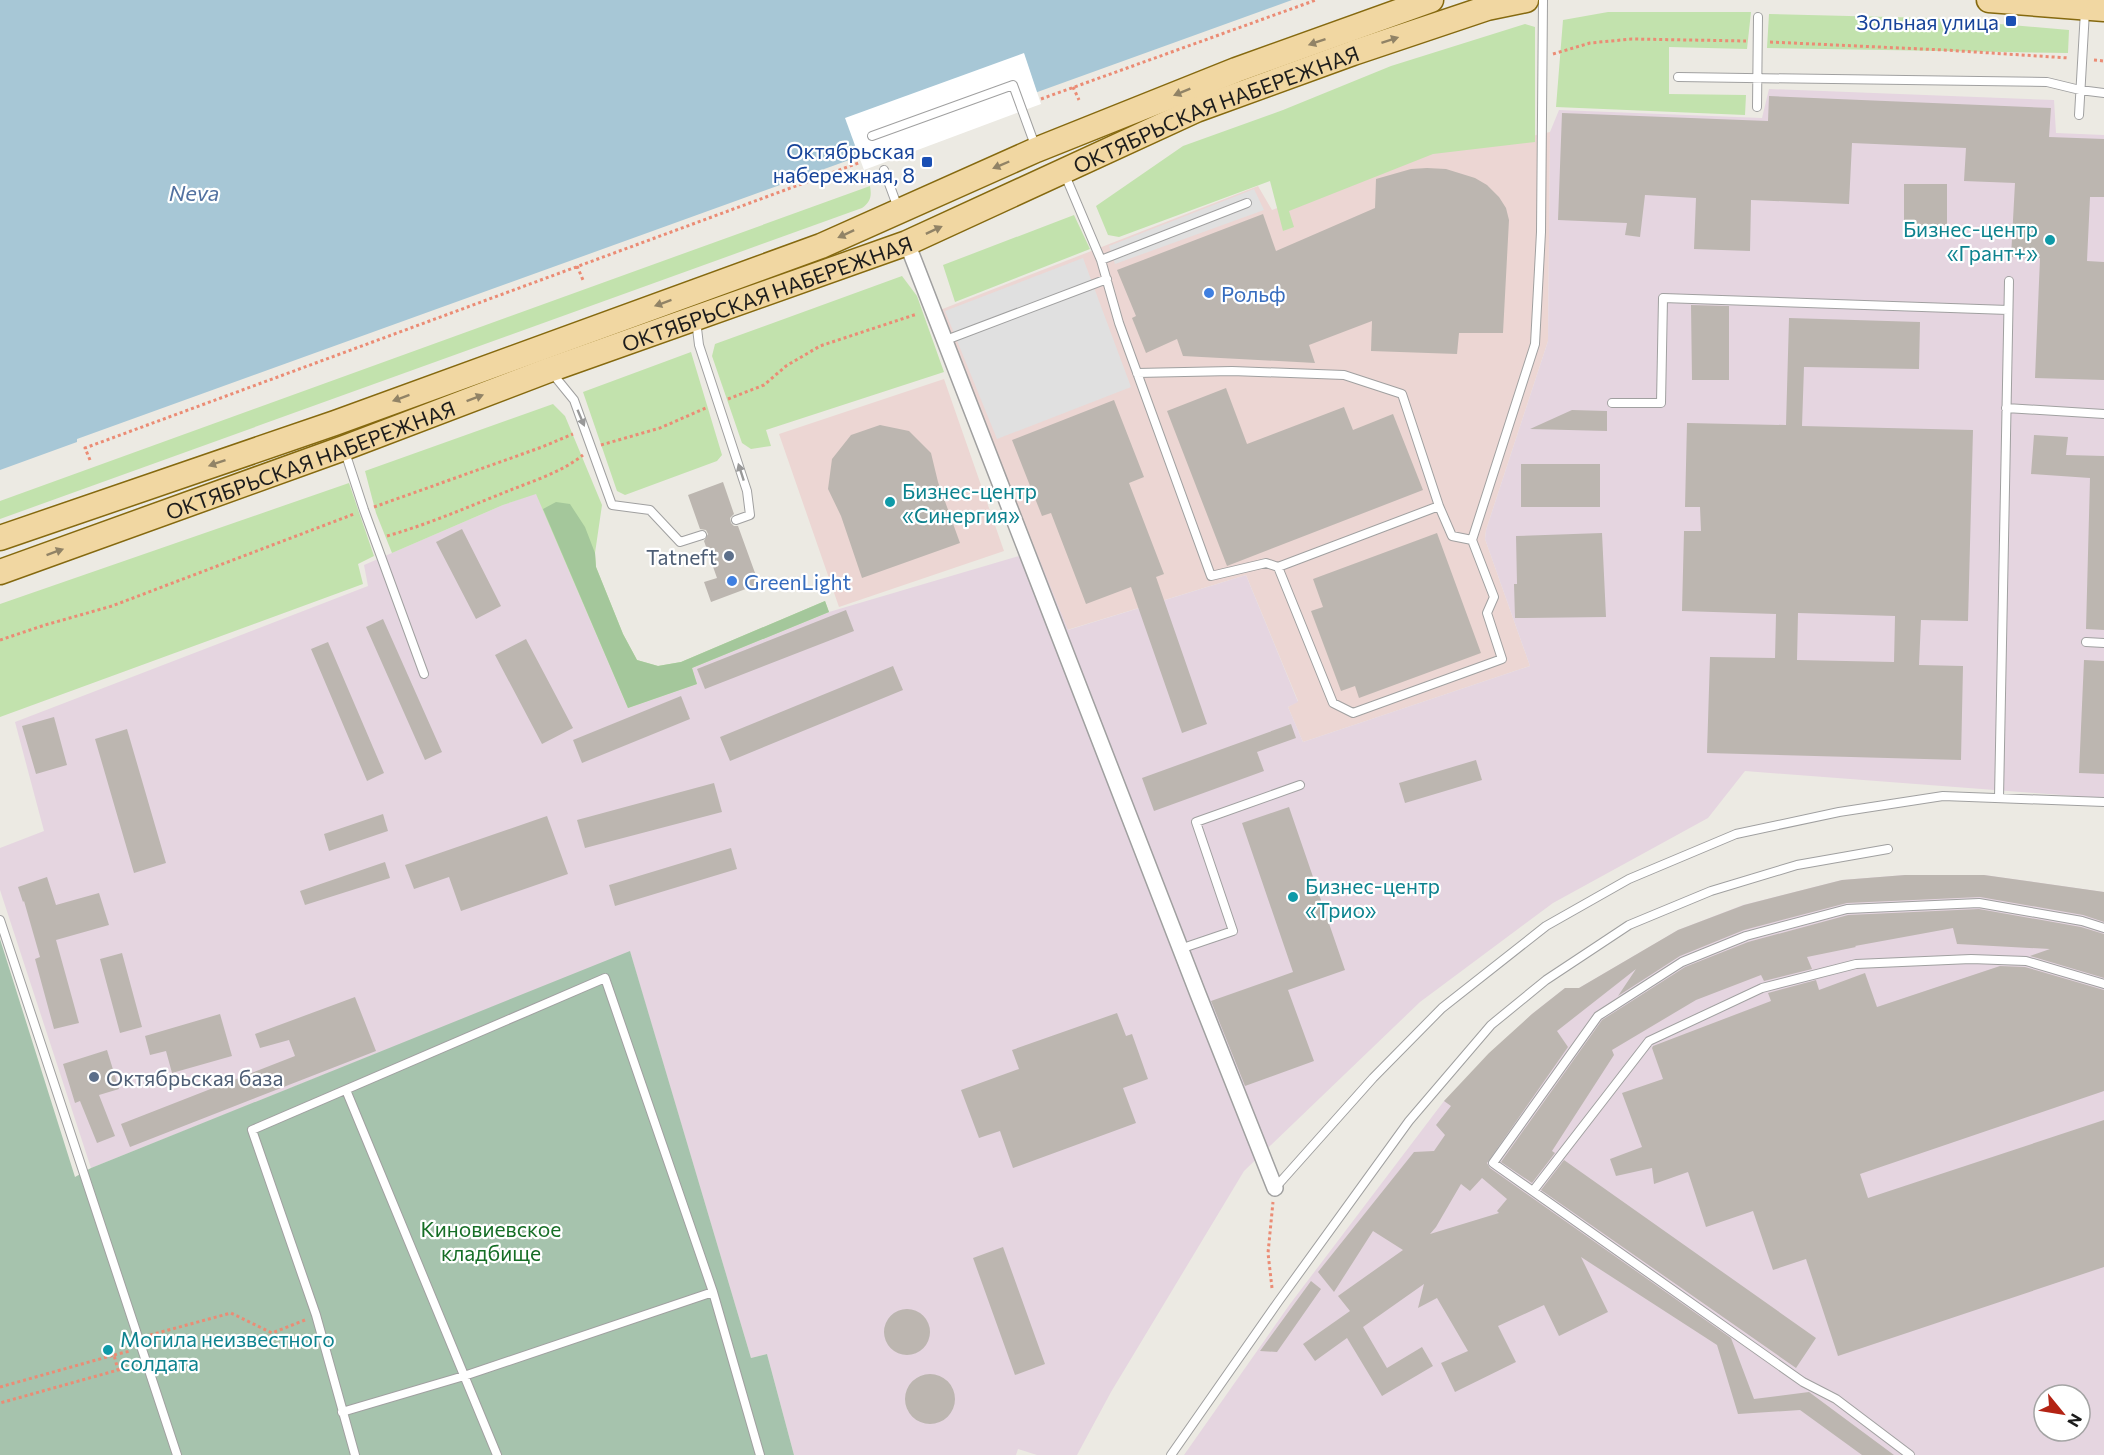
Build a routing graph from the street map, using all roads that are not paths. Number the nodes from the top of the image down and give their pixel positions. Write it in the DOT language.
graph roads {
  1 [pos="1431,0"];
  2 [pos="1526,0"];
  3 [pos="1543,0"];
  4 [pos="1989,0"];
  5 [pos="2094,8"];
  6 [pos="1758,17"];
  7 [pos="1678,77"];
  8 [pos="1757,78"];
  9 [pos="2080,90"];
  10 [pos="2104,93"];
  11 [pos="1757,107"];
  12 [pos="2079,115"];
  13 [pos="872,136"];
  14 [pos="1036,150"];
  15 [pos="884,170"];
  16 [pos="1063,171"];
  17 [pos="1247,203"];
  18 [pos="899,210"];
  19 [pos="907,243"];
  20 [pos="1101,260"];
  21 [pos="1107,279"];
  22 [pos="2009,281"];
  23 [pos="2008,310"];
  24 [pos="696,316"];
  25 [pos="946,340"];
  26 [pos="549,370"];
  27 [pos="1137,372"];
  28 [pos="1612,403"];
  29 [pos="2006,408"];
  30 [pos="2104,414"];
  31 [pos="344,448"];
  32 [pos="1439,506"];
  33 [pos="736,520"];
  34 [pos="702,535"];
  35 [pos="0,538"];
  36 [pos="1472,540"];
  37 [pos="1278,567"];
  38 [pos="0,572"];
  39 [pos="2086,642"];
  40 [pos="2104,643"];
  41 [pos="424,674"];
  42 [pos="1300,785"];
  43 [pos="1999,798"];
  44 [pos="2104,802"];
  45 [pos="1888,849"];
  46 [pos="0,920"];
  47 [pos="2104,928"];
  48 [pos="1180,949"];
  49 [pos="2104,984"];
  50 [pos="346,1090"];
  51 [pos="1275,1188"];
  52 [pos="1533,1191"];
  53 [pos="713,1292"];
  54 [pos="464,1376"];
  55 [pos="342,1412"];
  56 [pos="177,1455"];
  57 [pos="355,1455"];
  58 [pos="497,1455"];
  59 [pos="760,1455"];
  60 [pos="1171,1455"];
  61 [pos="1910,1455"];
  1 -- 14 [label="main road, ОКТЯБРЬСКАЯ НАБЕРЕЖНАЯ, one-way"];
  16 -- 2 [label="main road, ОКТЯБРЬСКАЯ НАБЕРЕЖНАЯ, one-way"];
  3 -- 36 [label="lane"];
  4 -- 5 [label="main road"];
  5 -- 9 [label="lane"];
  6 -- 8 [label="lane"];
  7 -- 8 [label="lane"];
  8 -- 9 [label="lane"];
  8 -- 11 [label="lane"];
  9 -- 10 [label="lane"];
  9 -- 12 [label="lane"];
  13 -- 14 [label="lane"];
  14 -- 18 [label="main road, ОКТЯБРЬСКАЯ НАБЕРЕЖНАЯ, one-way"];
  15 -- 18 [label="lane"];
  19 -- 16 [label="main road, ОКТЯБРЬСКАЯ НАБЕРЕЖНАЯ, one-way"];
  16 -- 20 [label="lane"];
  17 -- 20 [label="lane"];
  18 -- 35 [label="main road, ОКТЯБРЬСКАЯ НАБЕРЕЖНАЯ, one-way"];
  19 -- 24 [label="main road, ОКТЯБРЬСКАЯ НАБЕРЕЖНАЯ"];
  19 -- 25 [label="street"];
  20 -- 21 [label="lane"];
  21 -- 25 [label="lane"];
  21 -- 27 [label="lane"];
  22 -- 23 [label="lane"];
  23 -- 28 [label="lane"];
  23 -- 29 [label="lane"];
  24 -- 26 [label="main road, ОКТЯБРЬСКАЯ НАБЕРЕЖНАЯ"];
  33 -- 24 [label="lane, one-way"];
  25 -- 48 [label="street"];
  31 -- 26 [label="main road, ОКТЯБРЬСКАЯ НАБЕРЕЖНАЯ, one-way"];
  26 -- 34 [label="lane, one-way"];
  27 -- 32 [label="lane"];
  27 -- 37 [label="lane"];
  29 -- 30 [label="lane"];
  29 -- 43 [label="lane"];
  38 -- 31 [label="main road, ОКТЯБРЬСКАЯ НАБЕРЕЖНАЯ, one-way"];
  31 -- 41 [label="lane"];
  32 -- 36 [label="lane"];
  32 -- 37 [label="lane"];
  36 -- 37 [label="lane"];
  39 -- 40 [label="lane"];
  42 -- 48 [label="lane"];
  43 -- 44 [label="lane"];
  43 -- 51 [label="lane"];
  45 -- 60 [label="lane"];
  46 -- 56 [label="lane"];
  47 -- 52 [label="lane"];
  48 -- 51 [label="street"];
  49 -- 52 [label="lane"];
  50 -- 53 [label="lane"];
  50 -- 54 [label="lane"];
  50 -- 55 [label="lane"];
  52 -- 61 [label="lane"];
  53 -- 54 [label="lane"];
  53 -- 59 [label="lane"];
  54 -- 55 [label="lane"];
  54 -- 58 [label="lane"];
  55 -- 57 [label="lane"];
}
